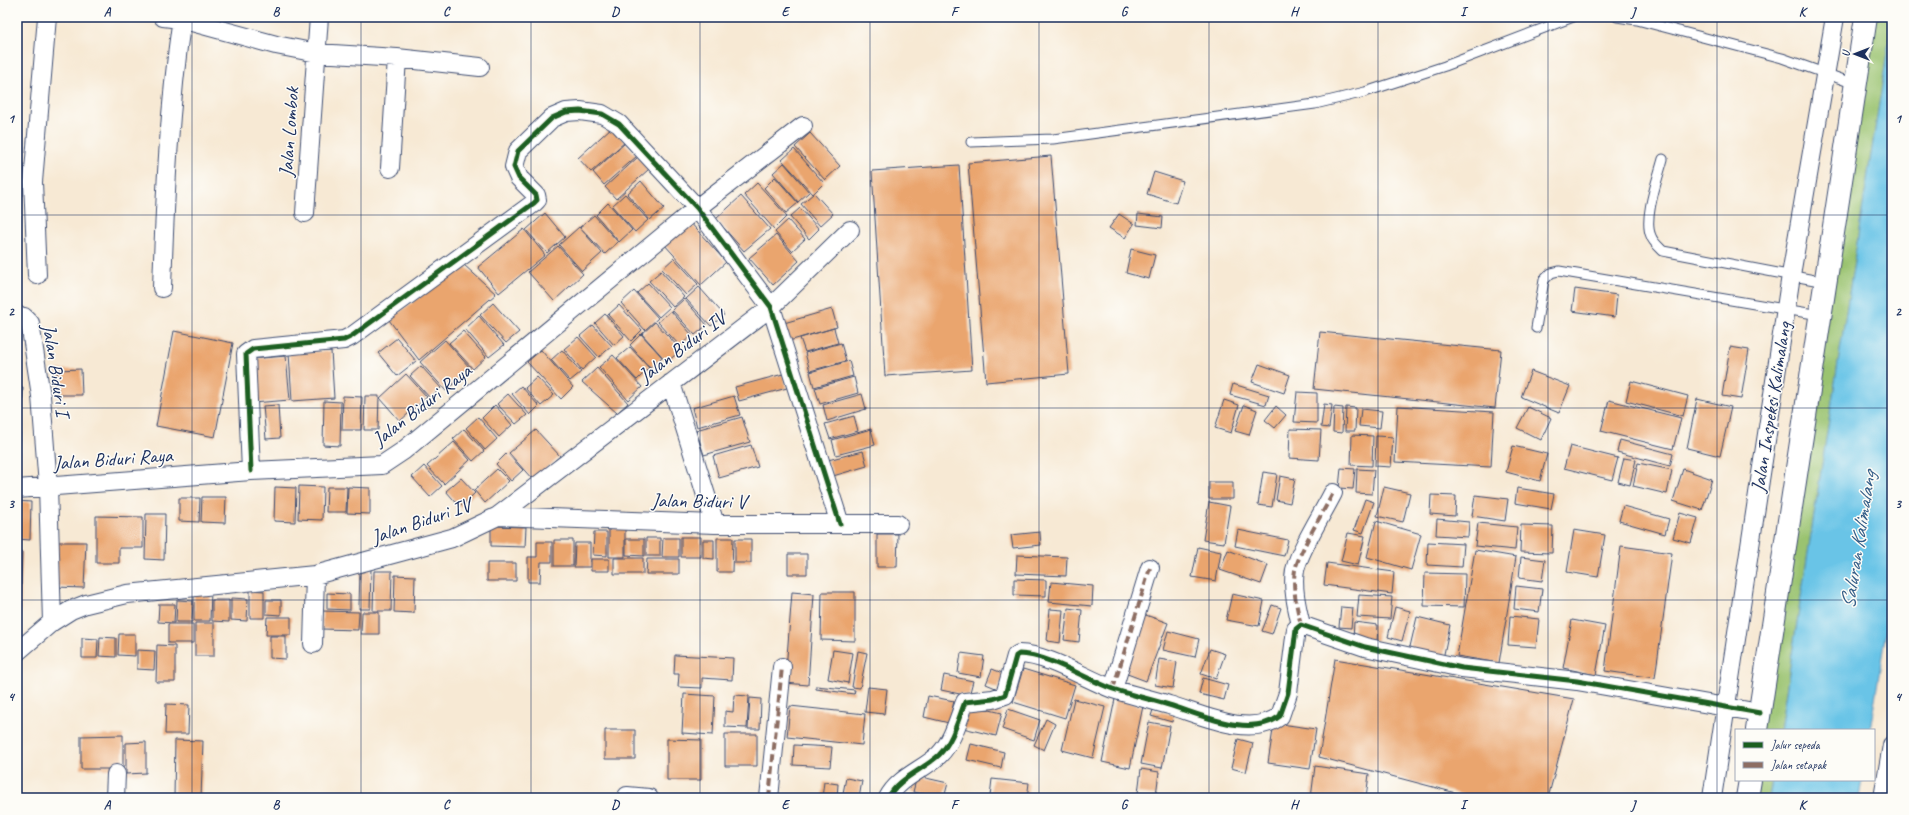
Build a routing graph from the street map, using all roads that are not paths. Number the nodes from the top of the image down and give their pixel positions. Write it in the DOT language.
graph roads {
  1 [pos="47,17"];
  2 [pos="163,17"];
  3 [pos="319,17"];
  4 [pos="1574,17"];
  5 [pos="1617,17"];
  6 [pos="1835,17"];
  7 [pos="1866,17"];
  8 [pos="182,18"];
  9 [pos="317,53"];
  10 [pos="397,58"];
  11 [pos="480,67"];
  12 [pos="1826,74"];
  13 [pos="1856,84"];
  14 [pos="802,126"];
  15 [pos="971,142"];
  16 [pos="1663,159"];
  17 [pos="390,168"];
  18 [pos="25,182"];
  19 [pos="697,208"];
  20 [pos="305,213"];
  21 [pos="850,230"];
  22 [pos="37,275"];
  23 [pos="1791,275"];
  24 [pos="1825,282"];
  25 [pos="162,288"];
  26 [pos="771,307"];
  27 [pos="1786,311"];
  28 [pos="1820,315"];
  29 [pos="17,316"];
  30 [pos="1536,328"];
  31 [pos="671,383"];
  32 [pos="251,471"];
  33 [pos="48,486"];
  34 [pos="17,488"];
  35 [pos="1333,493"];
  36 [pos="498,516"];
  37 [pos="715,524"];
  38 [pos="840,524"];
  39 [pos="898,524"];
  40 [pos="1150,568"];
  41 [pos="314,575"];
  42 [pos="52,622"];
  43 [pos="1301,625"];
  44 [pos="313,644"];
  45 [pos="17,652"];
  46 [pos="782,667"];
  47 [pos="1113,689"];
  48 [pos="1726,707"];
  49 [pos="1758,721"];
  50 [pos="1892,745"];
  51 [pos="116,774"];
  52 [pos="1750,781"];
  53 [pos="627,796"];
  54 [pos="114,798"];
  55 [pos="649,798"];
  56 [pos="769,798"];
  57 [pos="888,798"];
  58 [pos="1712,798"];
  59 [pos="1747,798"];
  60 [pos="1883,798"];
  1 -- 18 [label="street"];
  2 -- 8 [label="street"];
  3 -- 9 [label="street, Jalan Lombok"];
  4 -- 15 [label="lane"];
  5 -- 12 [label="lane"];
  6 -- 12 [label="street, Jalan Inspeksi Kalimalang"];
  7 -- 13 [label="main road, Jalan Inspeksi Kalimalang"];
  8 -- 9 [label="street"];
  8 -- 25 [label="street"];
  9 -- 10 [label="street"];
  9 -- 20 [label="street, Jalan Lombok"];
  10 -- 11 [label="street"];
  10 -- 17 [label="street"];
  12 -- 13 [label="lane"];
  12 -- 23 [label="street, Jalan Inspeksi Kalimalang"];
  13 -- 24 [label="main road, Jalan Inspeksi Kalimalang"];
  14 -- 19 [label="street, Jalan Biduri Raya"];
  16 -- 23 [label="lane"];
  18 -- 22 [label="street"];
  19 -- 26 [label="street"];
  19 -- 32 [label="street, Jalan Biduri Raya"];
  19 -- 32 [label="street"];
  21 -- 26 [label="street, Jalan Biduri IV"];
  23 -- 24 [label="lane"];
  23 -- 27 [label="street, Jalan Inspeksi Kalimalang"];
  24 -- 28 [label="main road, Jalan Inspeksi Kalimalang"];
  26 -- 31 [label="street, Jalan Biduri IV"];
  26 -- 38 [label="street"];
  27 -- 28 [label="lane"];
  27 -- 30 [label="lane"];
  27 -- 48 [label="street, Jalan Inspeksi Kalimalang"];
  28 -- 49 [label="main road, Jalan Inspeksi Kalimalang"];
  29 -- 33 [label="street, Jalan Biduri I"];
  31 -- 36 [label="street, Jalan Biduri IV"];
  31 -- 37 [label="street"];
  32 -- 33 [label="street, Jalan Biduri Raya"];
  33 -- 34 [label="street, Jalan Biduri Raya"];
  33 -- 42 [label="street"];
  35 -- 43 [label="street"];
  36 -- 37 [label="street, Jalan Biduri V"];
  36 -- 41 [label="street, Jalan Biduri IV"];
  37 -- 38 [label="street, Jalan Biduri V"];
  38 -- 39 [label="street, Jalan Biduri V"];
  40 -- 47 [label="street"];
  41 -- 42 [label="street, Jalan Biduri IV"];
  41 -- 44 [label="street"];
  42 -- 45 [label="street, Jalan Biduri IV"];
  43 -- 47 [label="street"];
  43 -- 48 [label="street"];
  46 -- 56 [label="street"];
  47 -- 57 [label="street"];
  48 -- 49 [label="street"];
  48 -- 58 [label="street, Jalan Inspeksi Kalimalang"];
  50 -- 60 [label="street"];
  51 -- 54 [label="street"];
  52 -- 59 [label="main road"];
  53 -- 55 [label="street"];
}
